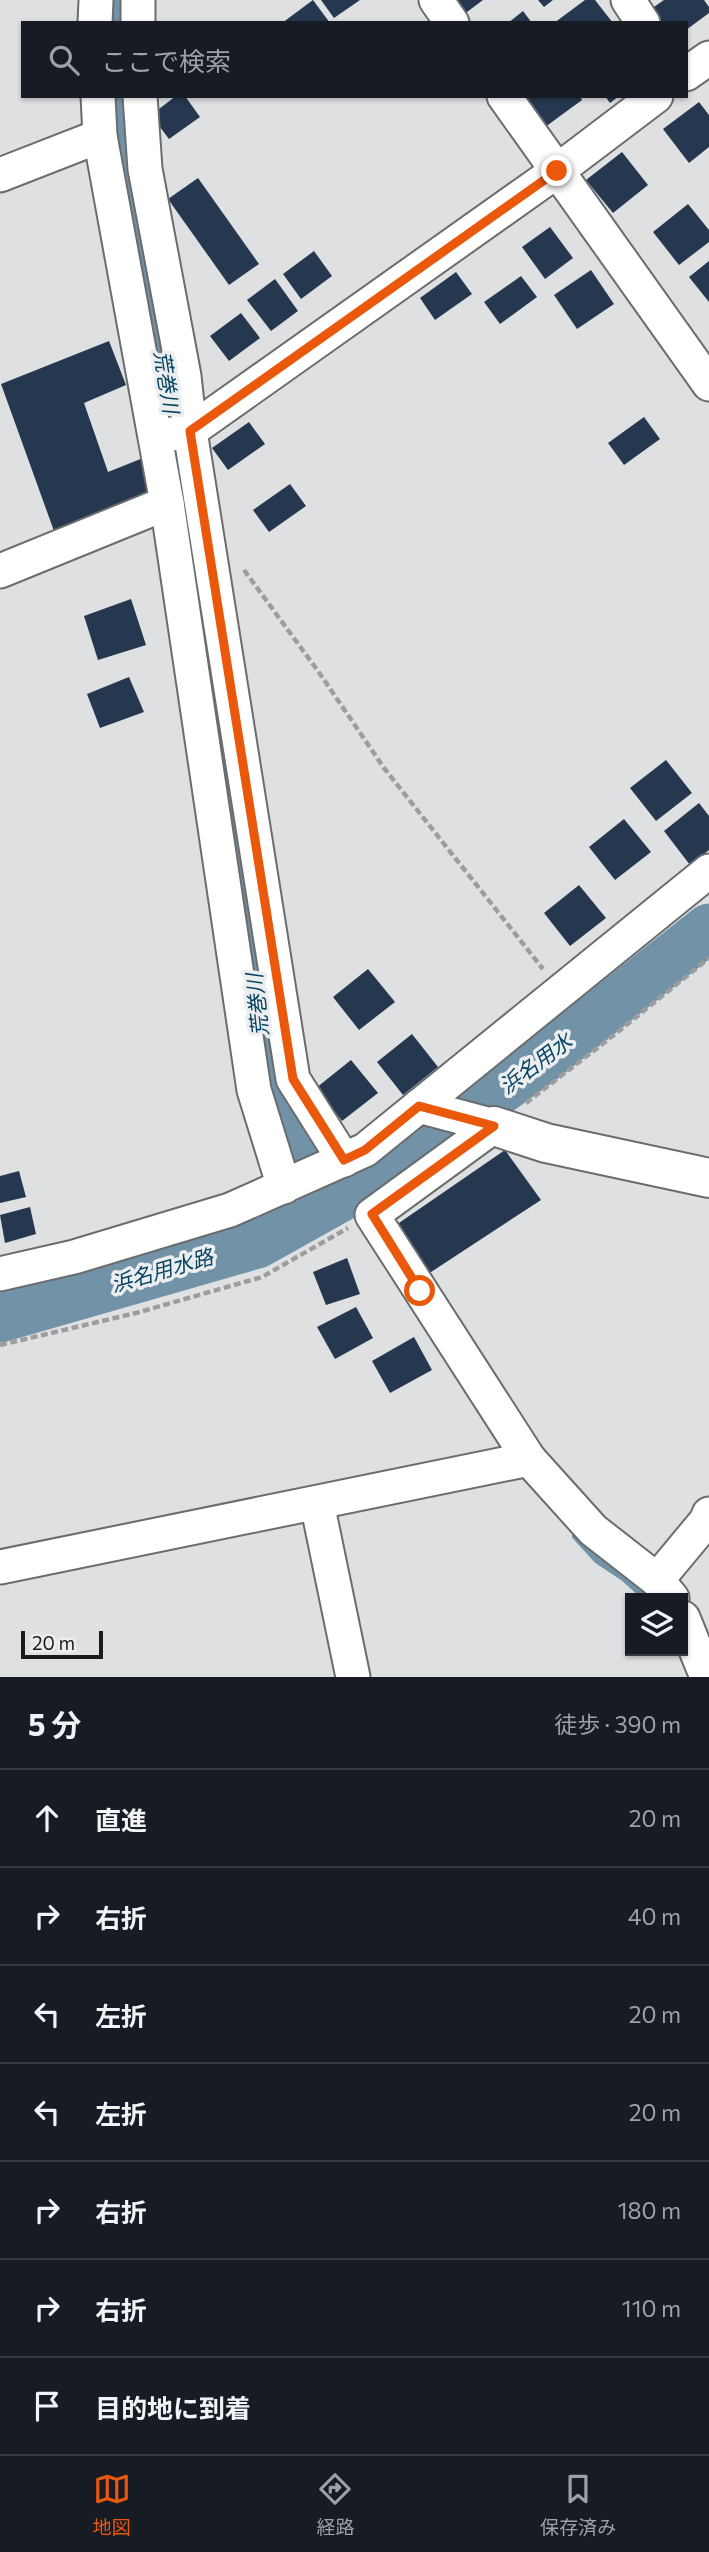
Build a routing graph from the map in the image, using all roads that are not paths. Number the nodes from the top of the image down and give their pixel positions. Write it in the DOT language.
graph roads {
  1 [pos="96,0"];
  2 [pos="138,0"];
  3 [pos="436,0"];
  4 [pos="628,0"];
  5 [pos="95,21"];
  6 [pos="138,21"];
  7 [pos="451,21"];
  8 [pos="642,21"];
  9 [pos="709,58"];
  10 [pos="688,73"];
  11 [pos="98,98"];
  12 [pos="140,98"];
  13 [pos="505,98"];
  14 [pos="653,98"];
  15 [pos="100,136"];
  16 [pos="557,171"];
  17 [pos="0,175"];
  18 [pos="709,384"];
  19 [pos="170,434"];
  20 [pos="167,503"];
  21 [pos="0,571"];
  22 [pos="709,871"];
  23 [pos="419,1106"];
  24 [pos="494,1126"];
  25 [pos="344,1160"];
  26 [pos="709,1178"];
  27 [pos="284,1187"];
  28 [pos="0,1274"];
  29 [pos="529,1459"];
  30 [pos="317,1503"];
  31 [pos="709,1514"];
  32 [pos="0,1567"];
  33 [pos="665,1589"];
  34 [pos="688,1630"];
  35 [pos="353,1677"];
  36 [pos="707,1677"];
  1 -- 5 [label="street"];
  2 -- 6 [label="street"];
  3 -- 7 [label="street"];
  4 -- 8 [label="street"];
  9 -- 10 [label="street"];
  11 -- 15 [label="street"];
  12 -- 19 [label="street"];
  13 -- 16 [label="street"];
  14 -- 16 [label="street"];
  15 -- 17 [label="street"];
  15 -- 19 [label="street"];
  16 -- 18 [label="street"];
  16 -- 19 [label="street"];
  19 -- 20 [label="street"];
  19 -- 25 [label="street"];
  20 -- 21 [label="street"];
  20 -- 27 [label="street"];
  22 -- 23 [label="street"];
  23 -- 24 [label="street"];
  23 -- 25 [label="street"];
  24 -- 26 [label="street"];
  24 -- 29 [label="street"];
  25 -- 27 [label="street"];
  27 -- 28 [label="street"];
  29 -- 30 [label="street"];
  29 -- 33 [label="street"];
  30 -- 32 [label="street"];
  30 -- 35 [label="street"];
  31 -- 33 [label="street"];
  34 -- 36 [label="street"];
}
